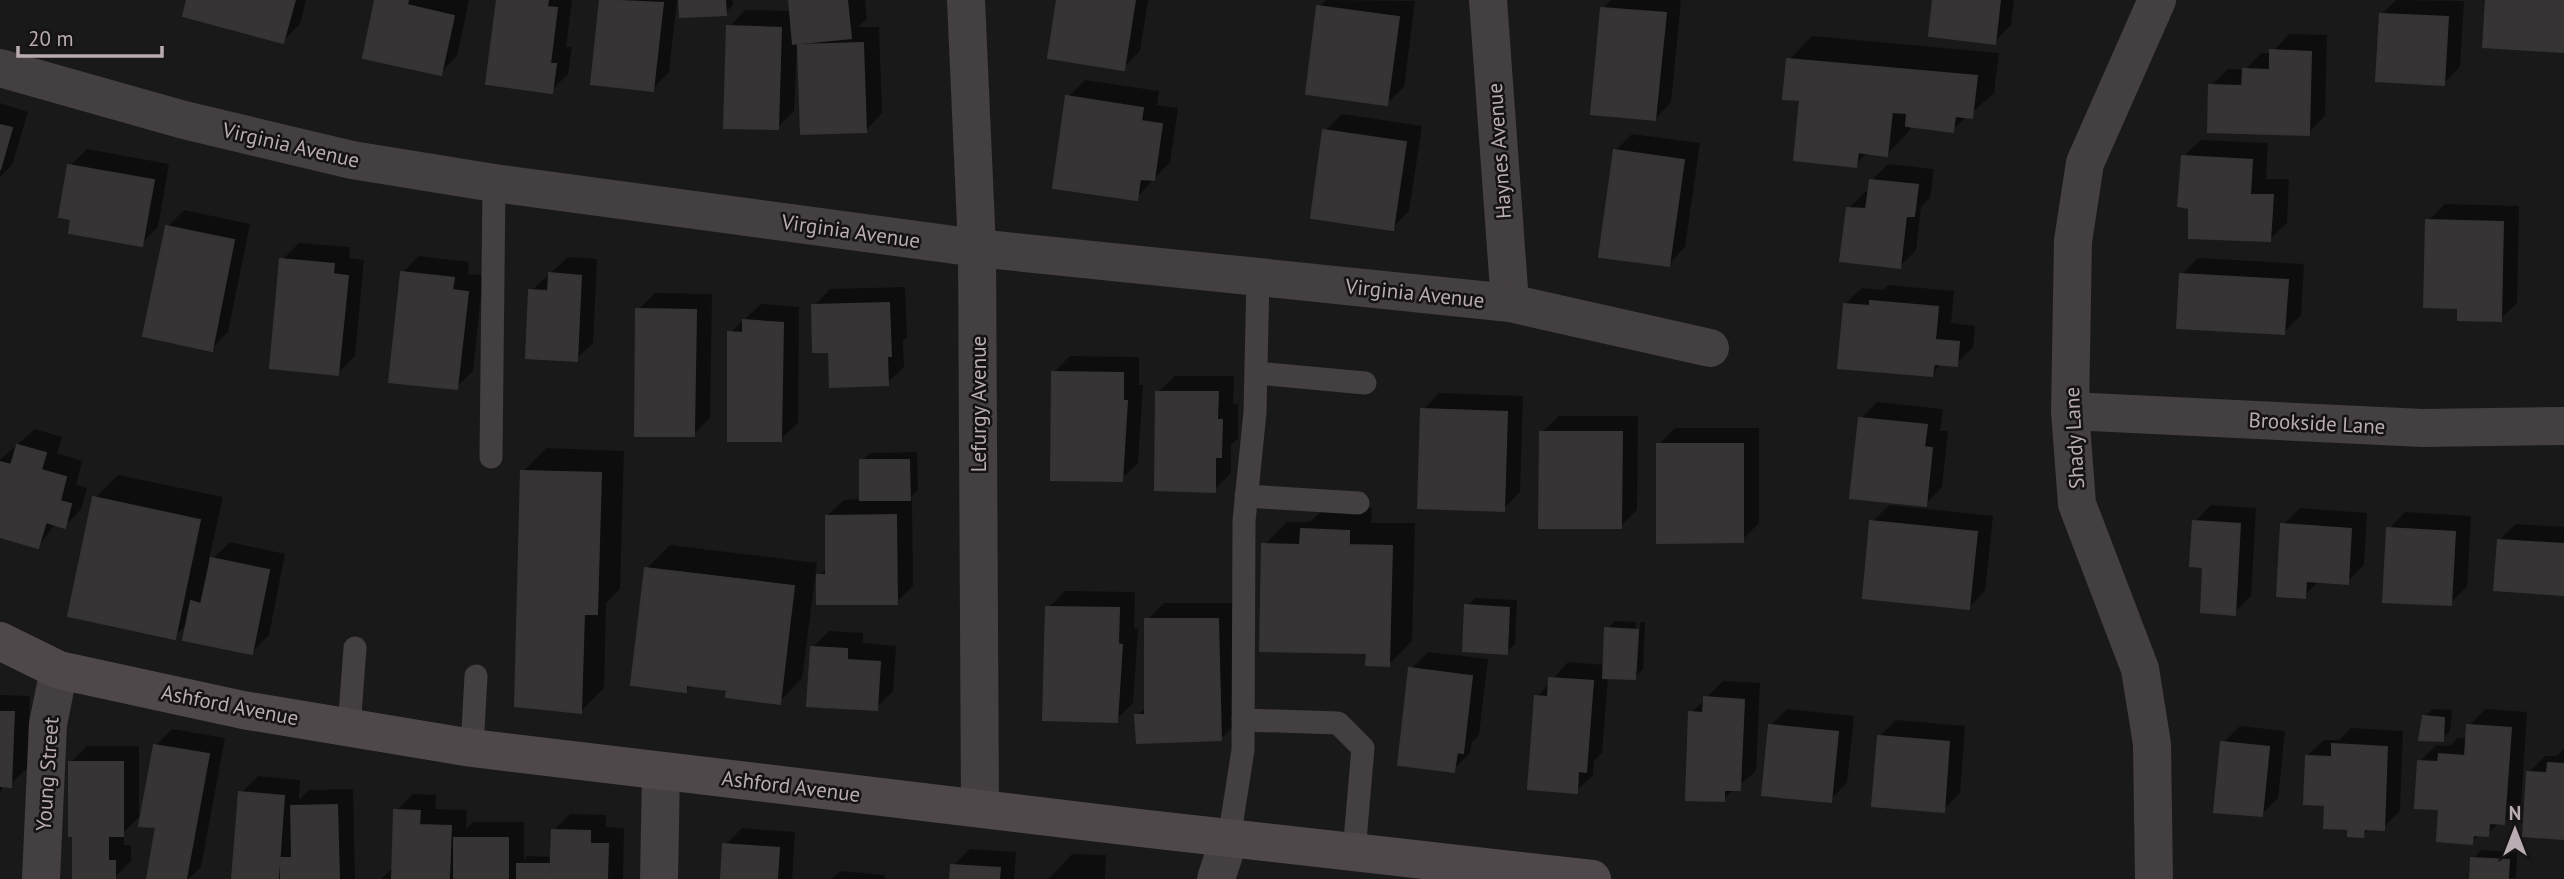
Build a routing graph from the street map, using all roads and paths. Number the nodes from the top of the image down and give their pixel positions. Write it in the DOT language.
graph roads {
  1 [pos="967,0"];
  2 [pos="1488,0"];
  3 [pos="2158,0"];
  4 [pos="2183,0"];
  5 [pos="2134,47"];
  6 [pos="0,68"];
  7 [pos="494,183"];
  8 [pos="977,248"];
  9 [pos="1258,277"];
  10 [pos="1510,303"];
  11 [pos="1710,348"];
  12 [pos="1256,373"];
  13 [pos="1365,383"];
  14 [pos="2070,411"];
  15 [pos="2564,426"];
  16 [pos="491,457"];
  17 [pos="1246,496"];
  18 [pos="1358,503"];
  19 [pos="0,641"];
  20 [pos="355,648"];
  21 [pos="59,670"];
  22 [pos="476,676"];
  23 [pos="1243,720"];
  24 [pos="349,728"];
  25 [pos="472,748"];
  26 [pos="661,771"];
  27 [pos="980,808"];
  28 [pos="1229,839"];
  29 [pos="1354,852"];
  30 [pos="41,879"];
  31 [pos="659,879"];
  32 [pos="1216,879"];
  33 [pos="1592,879"];
  34 [pos="2154,879"];
  1 -- 8 [label="street, Lefurgy Avenue"];
  2 -- 10 [label="street, Haynes Avenue"];
  3 -- 5 [label="street, Shady Lane"];
  4 -- 5 [label="street"];
  5 -- 14 [label="street, Shady Lane"];
  6 -- 7 [label="street, Virginia Avenue"];
  7 -- 8 [label="street, Virginia Avenue"];
  7 -- 16 [label="lane"];
  8 -- 9 [label="street, Virginia Avenue"];
  8 -- 27 [label="street, Lefurgy Avenue"];
  9 -- 10 [label="street, Virginia Avenue"];
  9 -- 12 [label="lane"];
  10 -- 11 [label="street, Virginia Avenue"];
  12 -- 13 [label="lane"];
  12 -- 17 [label="lane"];
  14 -- 15 [label="street, Brookside Lane"];
  14 -- 34 [label="street, Shady Lane"];
  17 -- 18 [label="lane"];
  17 -- 23 [label="lane"];
  19 -- 21 [label="main road, Ashford Avenue"];
  20 -- 24 [label="lane"];
  21 -- 24 [label="main road, Ashford Avenue"];
  21 -- 30 [label="street, Young Street"];
  22 -- 25 [label="lane"];
  23 -- 28 [label="lane"];
  23 -- 29 [label="lane"];
  24 -- 25 [label="main road, Ashford Avenue"];
  25 -- 26 [label="main road, Ashford Avenue"];
  26 -- 27 [label="main road, Ashford Avenue"];
  26 -- 31 [label="street"];
  27 -- 28 [label="main road, Ashford Avenue"];
  28 -- 29 [label="main road, Ashford Avenue"];
  28 -- 32 [label="street"];
  29 -- 33 [label="main road, Ashford Avenue"];
}
